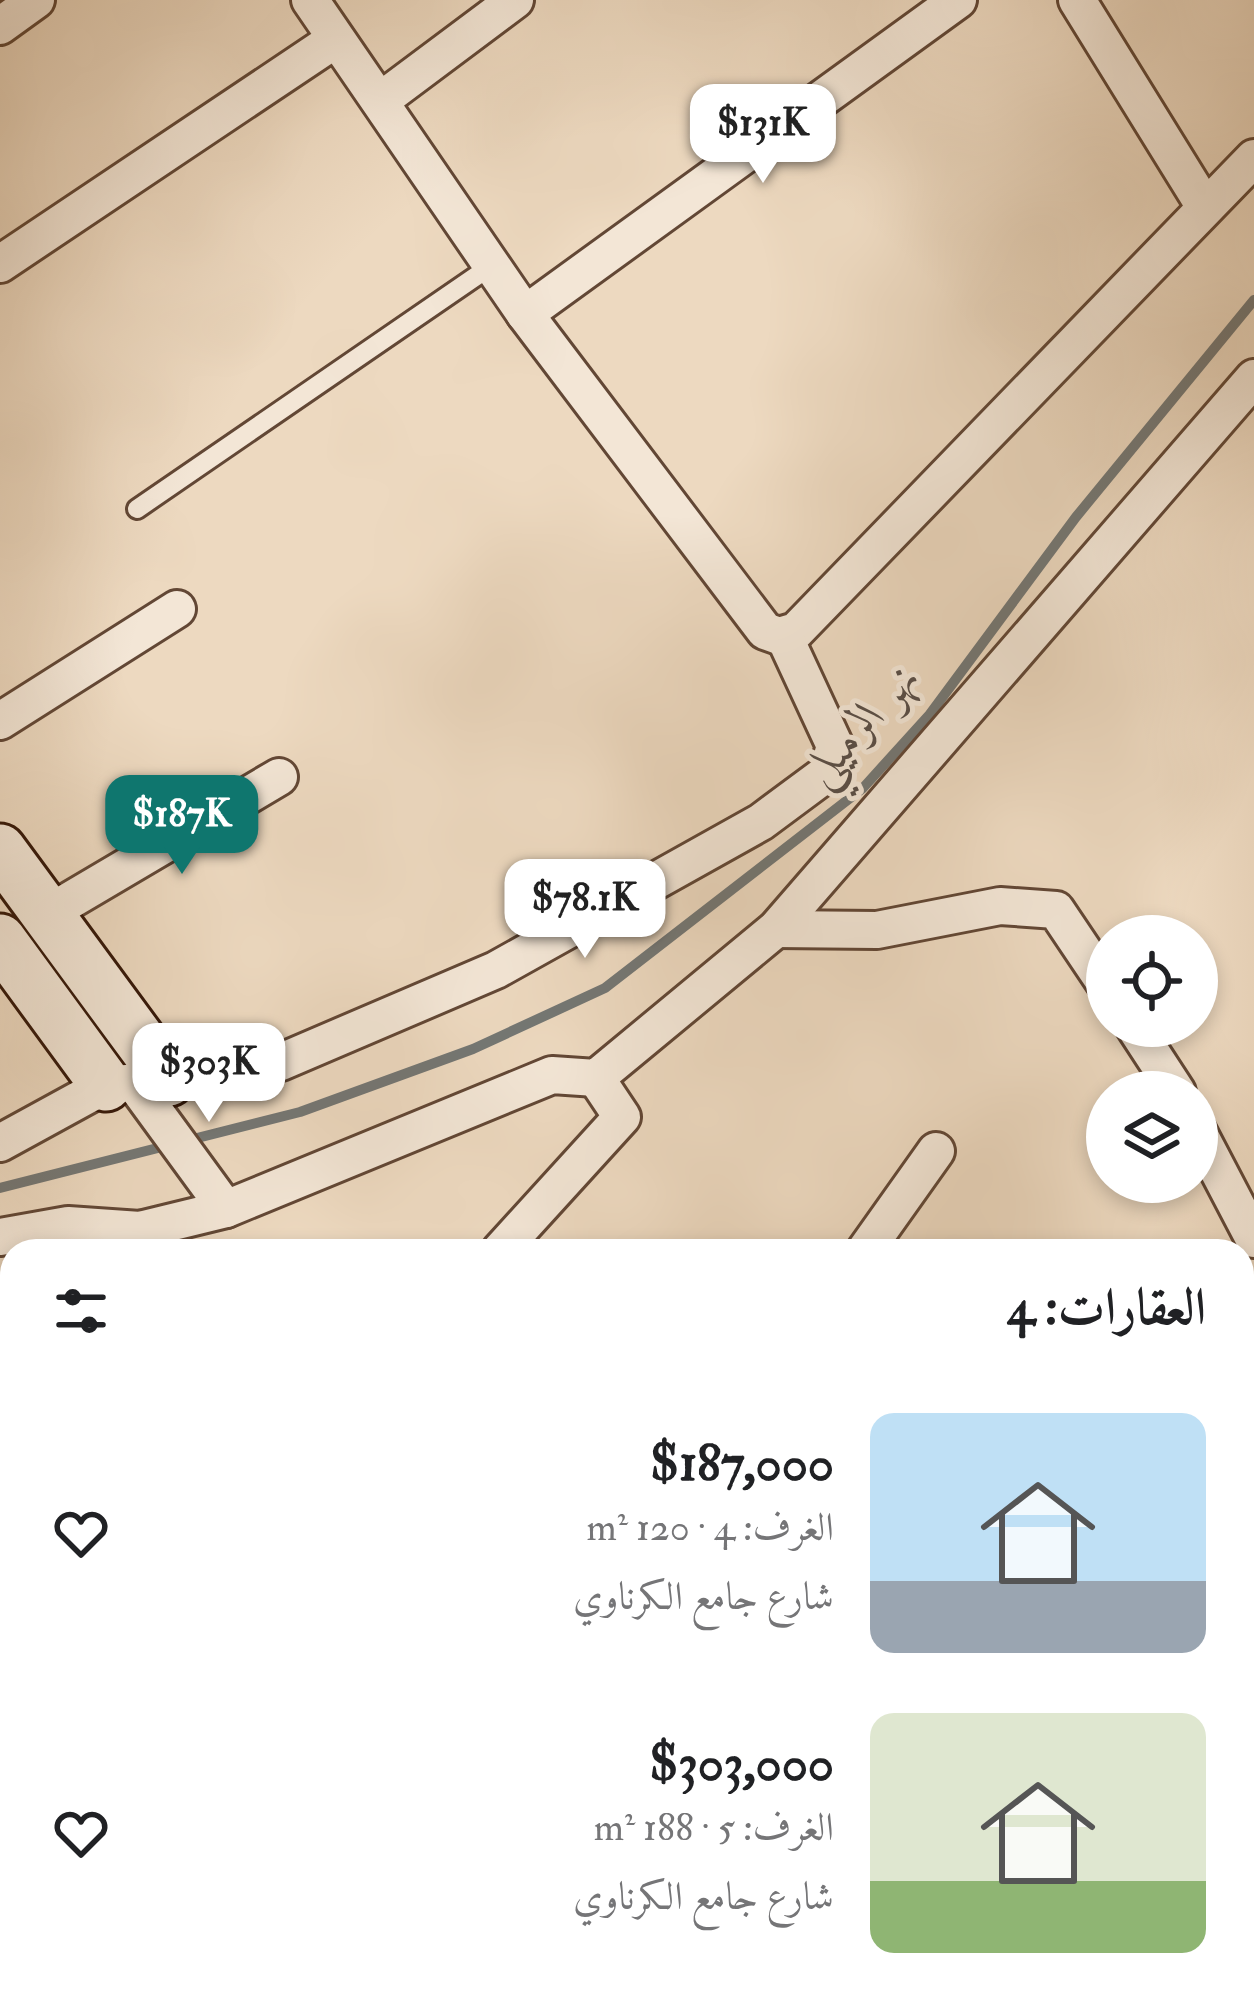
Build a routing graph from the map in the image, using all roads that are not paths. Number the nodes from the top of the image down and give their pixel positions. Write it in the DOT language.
graph roads {
  1 [pos="36,0"];
  2 [pos="310,0"];
  3 [pos="515,0"];
  4 [pos="958,0"];
  5 [pos="1077,0"];
  6 [pos="0,26"];
  7 [pos="336,39"];
  8 [pos="380,101"];
  9 [pos="1254,158"];
  10 [pos="1205,207"];
  11 [pos="0,264"];
  12 [pos="491,266"];
  13 [pos="525,314"];
  14 [pos="1254,378"];
  15 [pos="137,509"];
  16 [pos="177,609"];
  17 [pos="784,636"];
  18 [pos="0,721"];
  19 [pos="279,777"];
  20 [pos="0,850"];
  21 [pos="47,914"];
  22 [pos="776,929"];
  23 [pos="0,940"];
  24 [pos="1086,955"];
  25 [pos="596,1078"];
  26 [pos="136,1083"];
  27 [pos="0,1143"];
  28 [pos="936,1151"];
  29 [pos="1218,1170"];
  30 [pos="226,1209"];
  31 [pos="0,1237"];
  32 [pos="511,1239"];
  33 [pos="874,1239"];
  34 [pos="1254,1239"];
  1 -- 6 [label="street"];
  2 -- 7 [label="street"];
  3 -- 8 [label="street"];
  4 -- 13 [label="street"];
  5 -- 10 [label="street"];
  7 -- 8 [label="street"];
  7 -- 11 [label="street"];
  8 -- 12 [label="street"];
  9 -- 10 [label="street"];
  10 -- 17 [label="street"];
  12 -- 13 [label="street"];
  12 -- 15 [label="lane"];
  13 -- 17 [label="street"];
  14 -- 22 [label="street"];
  16 -- 18 [label="street"];
  17 -- 26 [label="street"];
  19 -- 21 [label="street"];
  20 -- 21 [label="main road"];
  21 -- 26 [label="main road"];
  22 -- 24 [label="street"];
  22 -- 25 [label="street"];
  23 -- 26 [label="main road"];
  25 -- 30 [label="street"];
  25 -- 32 [label="street"];
  26 -- 27 [label="street"];
  26 -- 30 [label="street"];
  28 -- 33 [label="street"];
  29 -- 34 [label="street"];
  30 -- 31 [label="street"];
}
